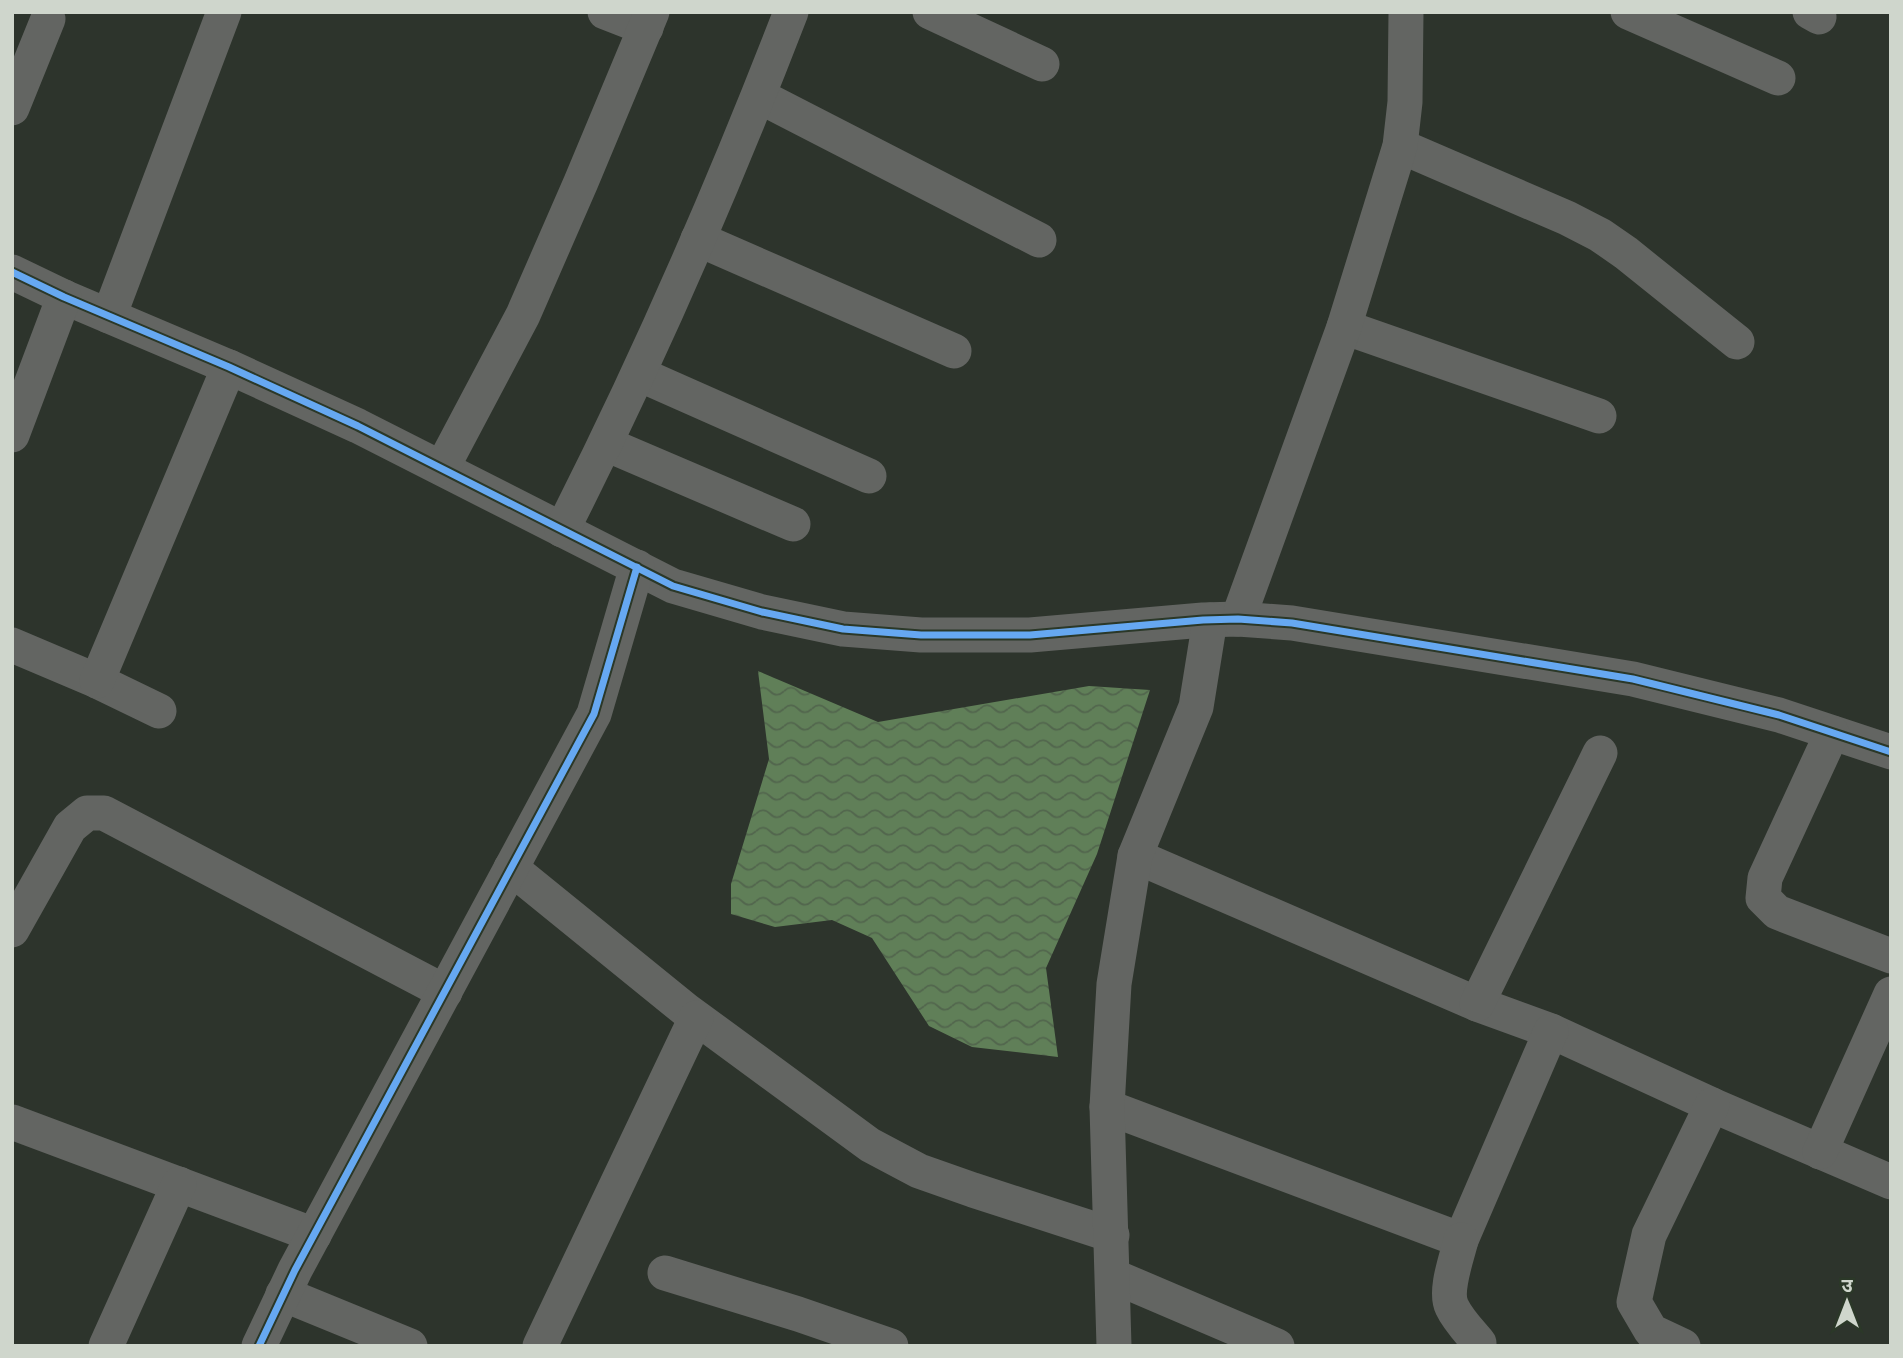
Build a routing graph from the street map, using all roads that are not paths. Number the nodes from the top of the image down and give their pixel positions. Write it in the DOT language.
graph roads {
  1 [pos="224,12"];
  2 [pos="605,12"];
  3 [pos="791,12"];
  4 [pos="930,12"];
  5 [pos="1406,12"];
  6 [pos="1628,12"];
  7 [pos="48,19"];
  8 [pos="649,20"];
  9 [pos="1042,64"];
  10 [pos="1778,78"];
  11 [pos="759,96"];
  12 [pos="12,108"];
  13 [pos="1400,146"];
  14 [pos="698,239"];
  15 [pos="1039,240"];
  16 [pos="12,272"];
  17 [pos="64,297"];
  18 [pos="109,316"];
  19 [pos="1344,327"];
  20 [pos="1737,342"];
  21 [pos="954,351"];
  22 [pos="229,367"];
  23 [pos="639,374"];
  24 [pos="1599,416"];
  25 [pos="12,435"];
  26 [pos="606,444"];
  27 [pos="442,468"];
  28 [pos="869,475"];
  29 [pos="793,524"];
  30 [pos="562,530"];
  31 [pos="637,567"];
  32 [pos="1224,619"];
  33 [pos="12,645"];
  34 [pos="97,681"];
  35 [pos="159,711"];
  36 [pos="1832,733"];
  37 [pos="1891,752"];
  38 [pos="1600,753"];
  39 [pos="1135,856"];
  40 [pos="511,868"];
  41 [pos="12,929"];
  42 [pos="1891,957"];
  43 [pos="444,992"];
  44 [pos="1891,994"];
  45 [pos="1477,1004"];
  46 [pos="695,1018"];
  47 [pos="1551,1031"];
  48 [pos="1712,1105"];
  49 [pos="1107,1107"];
  50 [pos="12,1122"];
  51 [pos="1820,1152"];
  52 [pos="1891,1182"];
  53 [pos="179,1184"];
  54 [pos="314,1235"];
  55 [pos="1112,1235"];
  56 [pos="1461,1240"];
  57 [pos="665,1273"];
  58 [pos="1113,1276"];
  59 [pos="283,1294"];
  60 [pos="106,1346"];
  61 [pos="258,1346"];
  62 [pos="410,1346"];
  63 [pos="540,1346"];
  64 [pos="891,1346"];
  65 [pos="1114,1346"];
  66 [pos="1277,1346"];
  67 [pos="1479,1346"];
  68 [pos="1683,1346"];
  1 -- 18 [label="street"];
  2 -- 8 [label="street"];
  3 -- 11 [label="street"];
  4 -- 9 [label="street"];
  5 -- 13 [label="street"];
  6 -- 10 [label="street"];
  7 -- 12 [label="street"];
  8 -- 27 [label="street"];
  11 -- 14 [label="street"];
  11 -- 15 [label="street"];
  13 -- 19 [label="street"];
  13 -- 20 [label="street"];
  14 -- 21 [label="street"];
  14 -- 23 [label="street"];
  16 -- 17 [label="street"];
  17 -- 18 [label="street"];
  17 -- 25 [label="street"];
  18 -- 22 [label="street"];
  19 -- 24 [label="street"];
  19 -- 32 [label="street"];
  22 -- 27 [label="street"];
  22 -- 34 [label="street"];
  23 -- 26 [label="street"];
  23 -- 28 [label="street"];
  26 -- 29 [label="street"];
  26 -- 30 [label="street"];
  27 -- 30 [label="street"];
  30 -- 31 [label="street"];
  31 -- 32 [label="street"];
  31 -- 40 [label="street"];
  32 -- 36 [label="street"];
  32 -- 39 [label="street"];
  33 -- 34 [label="street"];
  34 -- 35 [label="street"];
  36 -- 37 [label="street"];
  36 -- 42 [label="street"];
  38 -- 45 [label="street"];
  39 -- 45 [label="street"];
  39 -- 49 [label="street"];
  40 -- 43 [label="street"];
  40 -- 46 [label="street"];
  41 -- 43 [label="street"];
  43 -- 54 [label="street"];
  44 -- 51 [label="street"];
  45 -- 47 [label="street"];
  46 -- 55 [label="street"];
  46 -- 63 [label="street"];
  47 -- 48 [label="street"];
  47 -- 56 [label="street"];
  48 -- 51 [label="street"];
  48 -- 68 [label="street"];
  49 -- 55 [label="street"];
  49 -- 56 [label="street"];
  50 -- 53 [label="street"];
  51 -- 52 [label="street"];
  53 -- 54 [label="street"];
  53 -- 60 [label="street"];
  54 -- 59 [label="street"];
  55 -- 58 [label="street"];
  56 -- 67 [label="street"];
  57 -- 64 [label="street"];
  58 -- 65 [label="street"];
  58 -- 66 [label="street"];
  59 -- 61 [label="street"];
  59 -- 62 [label="street"];
}
